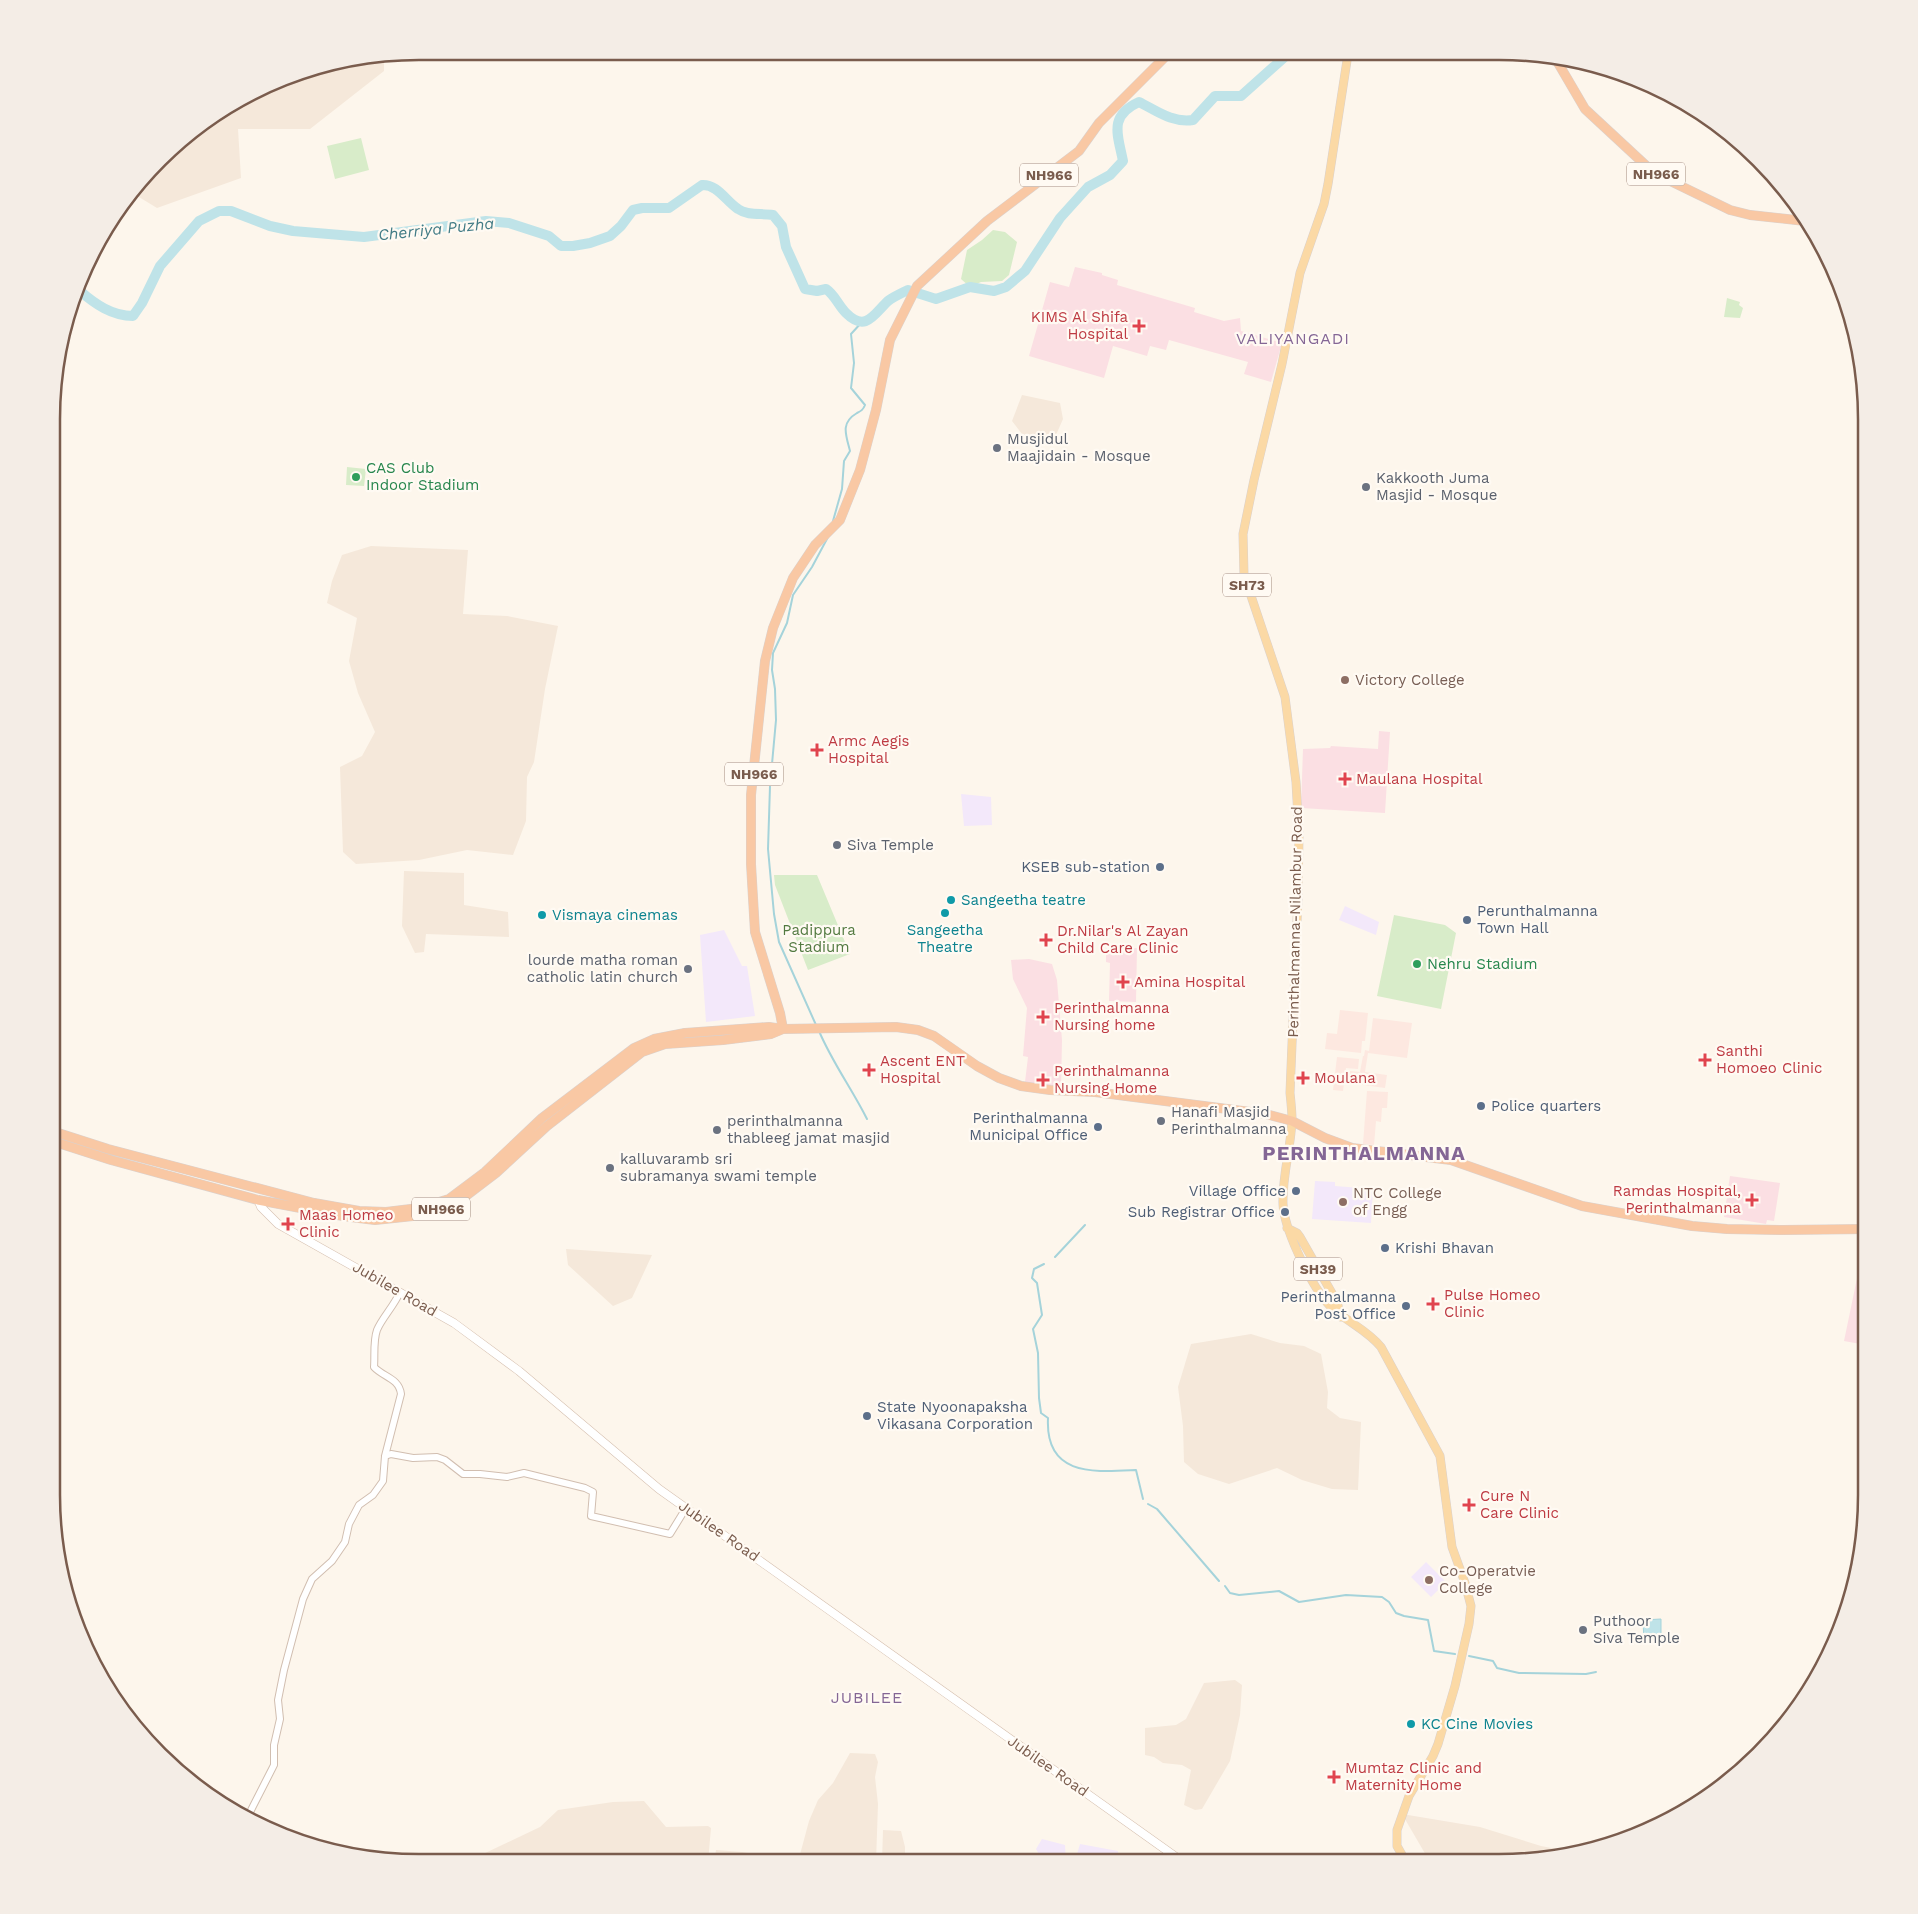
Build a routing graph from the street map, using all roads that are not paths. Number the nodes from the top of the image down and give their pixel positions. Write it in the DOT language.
graph roads {
  1 [pos="1162,60"];
  2 [pos="1347,60"];
  3 [pos="1559,65"];
  4 [pos="1799,220"];
  5 [pos="783,1029"];
  6 [pos="666,1040"];
  7 [pos="1292,1121"];
  8 [pos="60,1134"];
  9 [pos="60,1144"];
  10 [pos="262,1189"];
  11 [pos="258,1200"];
  12 [pos="1858,1229"];
  13 [pos="400,1292"];
  14 [pos="385,1456"];
  15 [pos="686,1508"];
  16 [pos="250,1812"];
  17 [pos="1171,1854"];
  18 [pos="1402,1854"];
  1 -- 5 [label="highway, NH966"];
  2 -- 7 [label="main road, Perinthalmanna-Nilambur Road / SH73"];
  3 -- 4 [label="highway, NH966"];
  5 -- 6 [label="highway, NH966"];
  5 -- 7 [label="highway"];
  6 -- 10 [label="highway, NH966"];
  6 -- 11 [label="highway, NH966"];
  7 -- 12 [label="highway"];
  7 -- 18 [label="main road, SH39"];
  8 -- 10 [label="highway, NH966"];
  9 -- 11 [label="highway, NH966"];
  10 -- 11 [label="highway"];
  11 -- 13 [label="main road, Jubilee Road"];
  13 -- 14 [label="street"];
  13 -- 15 [label="main road, Jubilee Road"];
  14 -- 15 [label="street"];
  14 -- 16 [label="street"];
  15 -- 17 [label="main road, Jubilee Road"];
}
